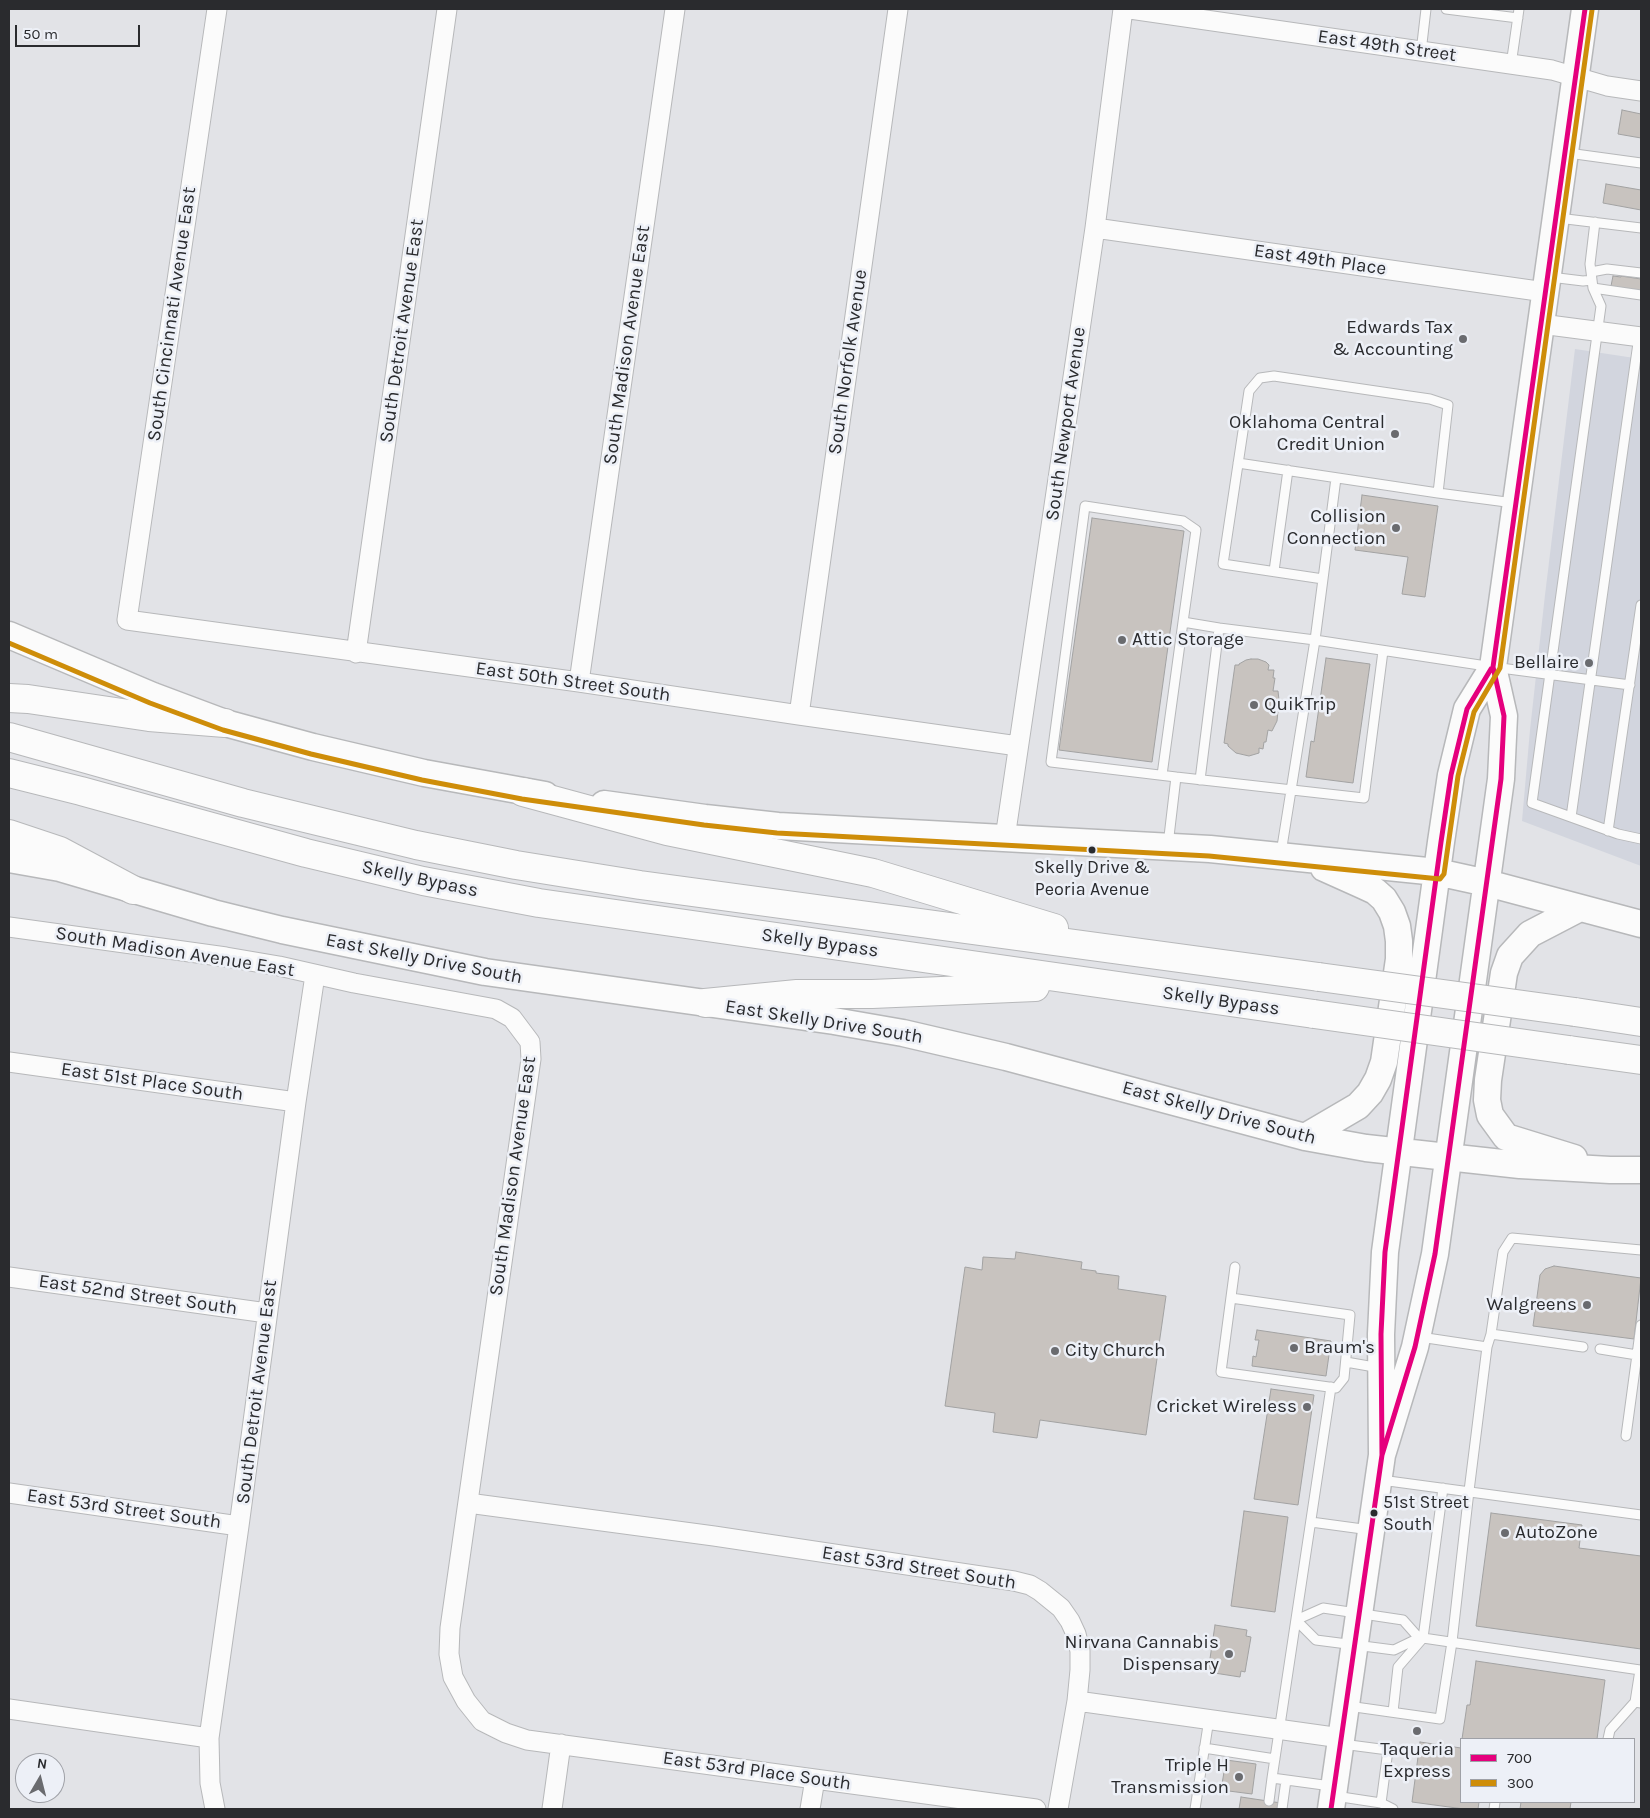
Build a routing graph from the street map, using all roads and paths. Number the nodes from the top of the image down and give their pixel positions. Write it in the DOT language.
graph roads {
  1 [pos="217,9"];
  2 [pos="447,9"];
  3 [pos="675,9"];
  4 [pos="898,9"];
  5 [pos="1123,9"];
  6 [pos="1130,9"];
  7 [pos="1426,9"];
  8 [pos="1446,9"];
  9 [pos="1586,9"];
  10 [pos="1472,10"];
  11 [pos="1518,13"];
  12 [pos="1421,52"];
  13 [pos="1511,64"];
  14 [pos="1575,76"];
  15 [pos="1641,91"];
  16 [pos="1565,152"];
  17 [pos="1641,163"];
  18 [pos="1556,217"];
  19 [pos="1595,222"];
  20 [pos="1095,228"];
  21 [pos="1641,228"];
  22 [pos="1641,274"];
  23 [pos="1592,280"];
  24 [pos="1547,284"];
  25 [pos="1641,295"];
  26 [pos="1541,324"];
  27 [pos="1597,331"];
  28 [pos="1640,337"];
  29 [pos="1238,463"];
  30 [pos="1288,470"];
  31 [pos="1336,478"];
  32 [pos="1438,492"];
  33 [pos="1516,503"];
  34 [pos="1274,571"];
  35 [pos="1323,580"];
  36 [pos="1641,605"];
  37 [pos="127,620"];
  38 [pos="1183,622"];
  39 [pos="1219,628"];
  40 [pos="9,635"];
  41 [pos="1315,640"];
  42 [pos="1383,651"];
  43 [pos="356,653"];
  44 [pos="1493,667"];
  45 [pos="1549,674"];
  46 [pos="1589,679"];
  47 [pos="579,682"];
  48 [pos="1630,685"];
  49 [pos="9,698"];
  50 [pos="799,715"];
  51 [pos="225,722"];
  52 [pos="9,737"];
  53 [pos="1018,746"];
  54 [pos="9,772"];
  55 [pos="1162,776"];
  56 [pos="1176,777"];
  57 [pos="1200,780"];
  58 [pos="1292,790"];
  59 [pos="523,792"];
  60 [pos="1571,817"];
  61 [pos="1608,831"];
  62 [pos="9,834"];
  63 [pos="1005,838"];
  64 [pos="1641,839"];
  65 [pos="1168,847"];
  66 [pos="1292,857"];
  67 [pos="9,859"];
  68 [pos="1437,872"];
  69 [pos="1487,883"];
  70 [pos="133,890"];
  71 [pos="1580,908"];
  72 [pos="1641,924"];
  73 [pos="9,927"];
  74 [pos="1132,952"];
  75 [pos="315,975"];
  76 [pos="1099,984"];
  77 [pos="705,1003"];
  78 [pos="1641,1022"];
  79 [pos="1641,1060"];
  80 [pos="9,1062"];
  81 [pos="296,1102"];
  82 [pos="1305,1137"];
  83 [pos="1398,1152"];
  84 [pos="1448,1158"];
  85 [pos="1610,1170"];
  86 [pos="1641,1170"];
  87 [pos="1641,1250"];
  88 [pos="1235,1267"];
  89 [pos="9,1277"];
  90 [pos="1231,1298"];
  91 [pos="267,1313"];
  92 [pos="1641,1325"];
  93 [pos="1491,1334"];
  94 [pos="1418,1337"];
  95 [pos="1487,1347"];
  96 [pos="1584,1347"];
  97 [pos="1600,1349"];
  98 [pos="1637,1354"];
  99 [pos="1346,1362"];
  100 [pos="1381,1368"];
  101 [pos="1331,1387"];
  102 [pos="1626,1436"];
  103 [pos="1380,1467"];
  104 [pos="1442,1488"];
  105 [pos="1469,1491"];
  106 [pos="9,1493"];
  107 [pos="468,1504"];
  108 [pos="1641,1516"];
  109 [pos="1310,1522"];
  110 [pos="239,1526"];
  111 [pos="1371,1530"];
  112 [pos="1359,1614"];
  113 [pos="1296,1620"];
  114 [pos="1421,1638"];
  115 [pos="1452,1642"];
  116 [pos="1354,1645"];
  117 [pos="1077,1701"];
  118 [pos="1638,1702"];
  119 [pos="1346,1705"];
  120 [pos="9,1709"];
  121 [pos="1393,1712"];
  122 [pos="1209,1720"];
  123 [pos="482,1721"];
  124 [pos="1280,1729"];
  125 [pos="209,1738"];
  126 [pos="1608,1738"];
  127 [pos="1340,1741"];
  128 [pos="561,1744"];
  129 [pos="1204,1748"];
  130 [pos="1275,1759"];
  131 [pos="1272,1778"];
  132 [pos="815,1779"];
  133 [pos="1286,1780"];
  134 [pos="1332,1797"];
  135 [pos="1269,1801"];
  136 [pos="1381,1803"];
  137 [pos="215,1809"];
  138 [pos="552,1809"];
  139 [pos="810,1809"];
  140 [pos="1036,1809"];
  141 [pos="1058,1809"];
  142 [pos="1195,1809"];
  143 [pos="1282,1809"];
  144 [pos="1393,1809"];
  1 -- 37 [label="street, South Cincinnati Avenue East"];
  2 -- 43 [label="street, South Detroit Avenue East"];
  3 -- 47 [label="street, South Madison Avenue East"];
  4 -- 50 [label="street, South Norfolk Avenue"];
  5 -- 20 [label="street, South Newport Avenue"];
  6 -- 12 [label="street, East 49th Street"];
  7 -- 12 [label="lane"];
  8 -- 10 [label="lane"];
  9 -- 14 [label="main road"];
  10 -- 11 [label="lane"];
  11 -- 13 [label="lane"];
  12 -- 13 [label="street, East 49th Street"];
  13 -- 14 [label="street, East 49th Street"];
  14 -- 15 [label="street, East 49th Street"];
  14 -- 16 [label="main road"];
  16 -- 17 [label="lane"];
  16 -- 18 [label="main road"];
  18 -- 19 [label="lane"];
  18 -- 24 [label="main road"];
  19 -- 21 [label="lane"];
  19 -- 23 [label="lane"];
  20 -- 24 [label="street, East 49th Place"];
  20 -- 53 [label="street, South Newport Avenue"];
  22 -- 23 [label="lane"];
  23 -- 24 [label="lane"];
  23 -- 25 [label="lane"];
  23 -- 27 [label="lane"];
  24 -- 26 [label="main road"];
  26 -- 27 [label="street"];
  26 -- 33 [label="main road"];
  27 -- 28 [label="street"];
  27 -- 45 [label="lane"];
  28 -- 46 [label="lane"];
  29 -- 30 [label="lane"];
  29 -- 32 [label="lane"];
  29 -- 34 [label="lane"];
  30 -- 31 [label="lane"];
  30 -- 34 [label="lane"];
  31 -- 32 [label="lane"];
  31 -- 35 [label="lane"];
  32 -- 33 [label="lane"];
  33 -- 44 [label="main road"];
  34 -- 35 [label="lane"];
  35 -- 41 [label="lane"];
  36 -- 48 [label="lane"];
  37 -- 43 [label="street, East 50th Street South"];
  38 -- 39 [label="lane"];
  38 -- 55 [label="lane"];
  38 -- 55 [label="lane"];
  39 -- 41 [label="lane"];
  39 -- 57 [label="lane"];
  40 -- 51 [label="main road"];
  41 -- 42 [label="lane"];
  41 -- 58 [label="lane"];
  42 -- 44 [label="lane"];
  42 -- 58 [label="lane"];
  43 -- 47 [label="street, East 50th Street South"];
  44 -- 45 [label="lane"];
  44 -- 68 [label="main road"];
  44 -- 69 [label="main road"];
  45 -- 46 [label="lane"];
  45 -- 60 [label="lane"];
  46 -- 48 [label="lane"];
  46 -- 60 [label="lane"];
  47 -- 50 [label="street, East 50th Street South"];
  48 -- 61 [label="lane"];
  49 -- 51 [label="highway"];
  50 -- 53 [label="street, East 50th Street South"];
  51 -- 59 [label="main road"];
  52 -- 74 [label="highway, Skelly Bypass"];
  53 -- 63 [label="street, South Newport Avenue"];
  54 -- 76 [label="highway, Skelly Bypass"];
  55 -- 56 [label="lane"];
  56 -- 57 [label="lane"];
  56 -- 65 [label="lane"];
  57 -- 58 [label="lane"];
  58 -- 66 [label="lane"];
  59 -- 63 [label="main road"];
  59 -- 74 [label="highway"];
  60 -- 61 [label="lane"];
  61 -- 64 [label="lane"];
  62 -- 70 [label="highway"];
  63 -- 65 [label="main road"];
  65 -- 66 [label="main road"];
  66 -- 68 [label="main road"];
  66 -- 82 [label="main road"];
  67 -- 70 [label="main road, East Skelly Drive South"];
  68 -- 69 [label="main road"];
  68 -- 83 [label="main road"];
  69 -- 71 [label="main road"];
  69 -- 84 [label="main road"];
  70 -- 77 [label="main road, East Skelly Drive South"];
  71 -- 72 [label="main road"];
  71 -- 85 [label="main road"];
  73 -- 75 [label="street, South Madison Avenue East"];
  74 -- 78 [label="highway, Skelly Bypass, bridge"];
  75 -- 81 [label="street, South Detroit Avenue East"];
  75 -- 107 [label="street, South Madison Avenue East"];
  76 -- 77 [label="highway"];
  76 -- 79 [label="highway, Skelly Bypass, bridge"];
  77 -- 82 [label="main road, East Skelly Drive South"];
  80 -- 81 [label="street, East 51st Place South"];
  81 -- 91 [label="street, South Detroit Avenue East"];
  82 -- 83 [label="main road, East Skelly Drive South"];
  83 -- 84 [label="main road, East Skelly Drive South"];
  83 -- 100 [label="main road"];
  84 -- 85 [label="main road, East Skelly Drive South"];
  84 -- 94 [label="main road"];
  85 -- 86 [label="main road, East Skelly Drive South"];
  87 -- 93 [label="lane"];
  88 -- 90 [label="lane"];
  89 -- 91 [label="street, East 52nd Street South"];
  90 -- 99 [label="lane"];
  90 -- 101 [label="lane"];
  91 -- 110 [label="street, South Detroit Avenue East"];
  92 -- 98 [label="lane"];
  93 -- 95 [label="lane"];
  93 -- 96 [label="lane"];
  94 -- 95 [label="lane"];
  94 -- 103 [label="main road"];
  95 -- 105 [label="lane"];
  97 -- 98 [label="lane"];
  98 -- 102 [label="lane"];
  99 -- 100 [label="lane"];
  99 -- 101 [label="lane"];
  100 -- 103 [label="main road"];
  101 -- 109 [label="lane"];
  103 -- 104 [label="lane"];
  103 -- 111 [label="main road"];
  104 -- 105 [label="lane"];
  104 -- 114 [label="lane"];
  105 -- 108 [label="lane"];
  105 -- 115 [label="lane"];
  106 -- 110 [label="street, East 53rd Street South"];
  107 -- 117 [label="street, East 53rd Street South"];
  107 -- 123 [label="street, South Madison Avenue East"];
  109 -- 111 [label="lane"];
  109 -- 113 [label="lane"];
  110 -- 125 [label="street, South Detroit Avenue East"];
  111 -- 112 [label="main road"];
  112 -- 113 [label="lane"];
  112 -- 114 [label="lane"];
  112 -- 116 [label="main road"];
  113 -- 116 [label="lane"];
  113 -- 124 [label="lane"];
  114 -- 115 [label="lane"];
  114 -- 116 [label="lane"];
  114 -- 121 [label="lane"];
  115 -- 118 [label="lane"];
  115 -- 121 [label="lane"];
  116 -- 119 [label="main road"];
  117 -- 122 [label="street"];
  117 -- 141 [label="street, East 53rd Street South"];
  118 -- 126 [label="lane"];
  119 -- 121 [label="lane"];
  119 -- 127 [label="main road"];
  120 -- 125 [label="street"];
  122 -- 124 [label="street"];
  122 -- 129 [label="lane"];
  123 -- 128 [label="street, East 53rd Place South"];
  124 -- 127 [label="street"];
  124 -- 130 [label="lane"];
  125 -- 137 [label="street, South Detroit Avenue East"];
  127 -- 134 [label="main road"];
  127 -- 136 [label="lane"];
  128 -- 132 [label="street, East 53rd Place South"];
  128 -- 138 [label="street"];
  129 -- 130 [label="lane"];
  129 -- 142 [label="lane"];
  130 -- 131 [label="lane"];
  131 -- 133 [label="lane"];
  131 -- 135 [label="lane"];
  132 -- 139 [label="street"];
  132 -- 140 [label="street, East 53rd Place South"];
  133 -- 134 [label="lane"];
  133 -- 143 [label="lane"];
  134 -- 136 [label="lane"];
  136 -- 144 [label="lane"];
}
